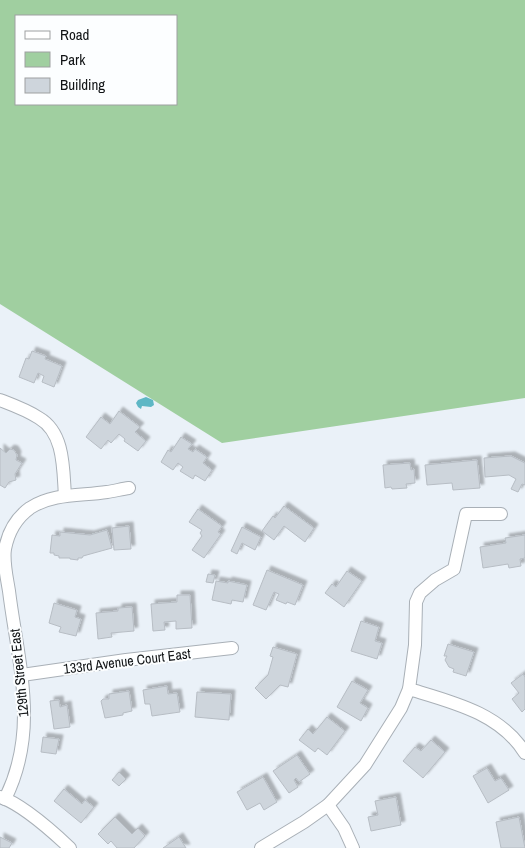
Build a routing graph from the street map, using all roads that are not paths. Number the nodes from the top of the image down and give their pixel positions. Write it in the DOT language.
graph roads {
  1 [pos="0,400"];
  2 [pos="129,488"];
  3 [pos="65,496"];
  4 [pos="501,514"];
  5 [pos="232,648"];
  6 [pos="22,674"];
  7 [pos="409,689"];
  8 [pos="525,754"];
  9 [pos="2,798"];
  10 [pos="328,805"];
  11 [pos="70,848"];
  12 [pos="261,848"];
  13 [pos="354,848"];
  1 -- 3 [label="street"];
  2 -- 3 [label="street, 129th Street East"];
  3 -- 6 [label="street, 129th Street East"];
  4 -- 7 [label="street"];
  5 -- 6 [label="street, 133rd Avenue Court East"];
  6 -- 9 [label="street, 129th Street East"];
  7 -- 8 [label="street"];
  7 -- 10 [label="street"];
  9 -- 11 [label="street"];
  10 -- 12 [label="street"];
  10 -- 13 [label="street"];
}
